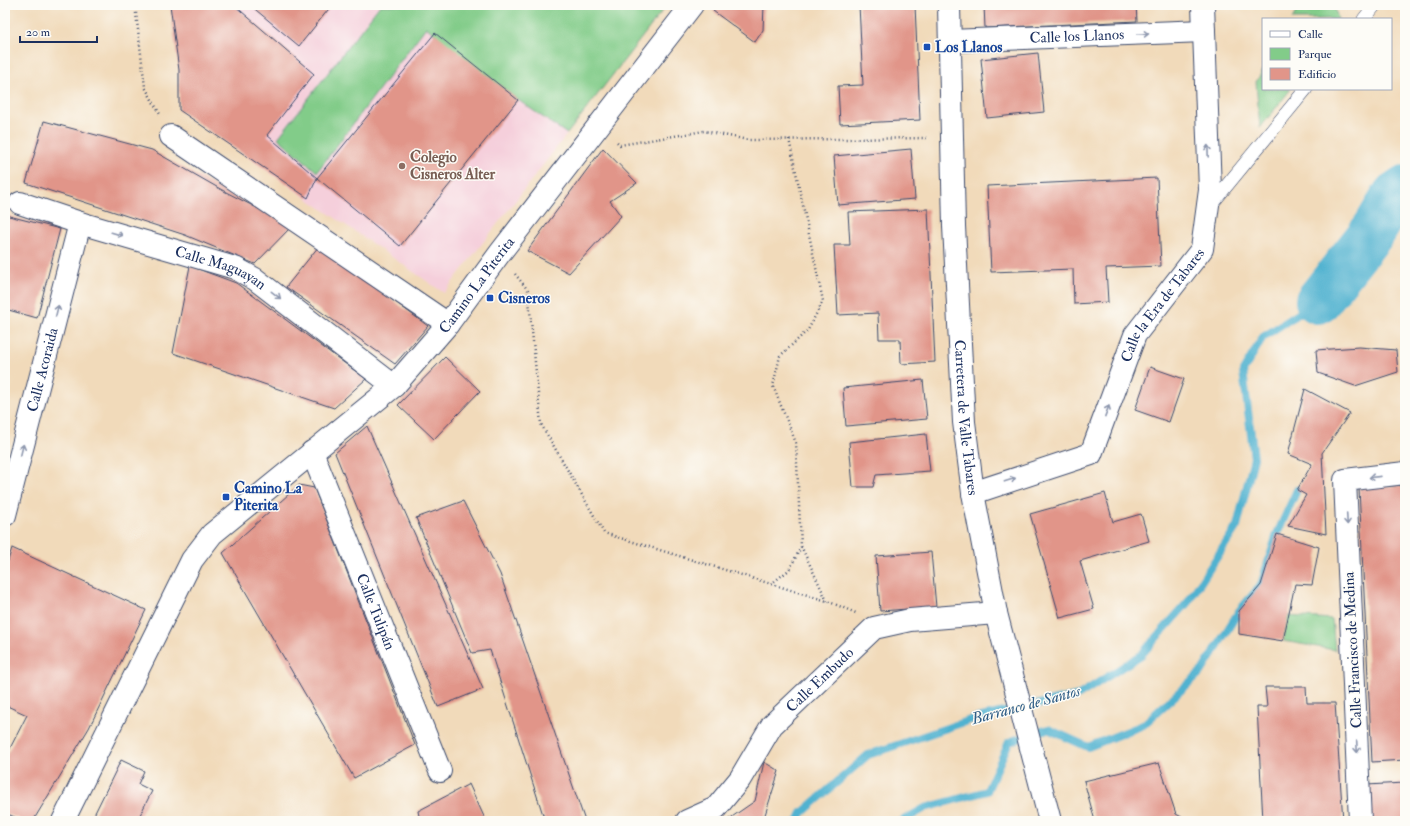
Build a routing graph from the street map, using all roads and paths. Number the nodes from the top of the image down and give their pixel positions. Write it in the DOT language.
graph roads {
  1 [pos="135,5"];
  2 [pos="692,5"];
  3 [pos="949,5"];
  4 [pos="1203,5"];
  5 [pos="1375,5"];
  6 [pos="1365,18"];
  7 [pos="1204,31"];
  8 [pos="950,41"];
  9 [pos="1305,90"];
  10 [pos="599,126"];
  11 [pos="171,136"];
  12 [pos="952,137"];
  13 [pos="789,139"];
  14 [pos="20,203"];
  15 [pos="1207,209"];
  16 [pos="80,224"];
  17 [pos="500,253"];
  18 [pos="448,324"];
  19 [pos="394,386"];
  20 [pos="312,452"];
  21 [pos="1405,473"];
  22 [pos="973,493"];
  23 [pos="5,515"];
  24 [pos="801,546"];
  25 [pos="771,584"];
  26 [pos="828,601"];
  27 [pos="996,613"];
  28 [pos="874,628"];
  29 [pos="440,771"];
  30 [pos="63,821"];
  31 [pos="687,821"];
  32 [pos="1050,821"];
  33 [pos="1360,821"];
  1 -- 11 [label="path"];
  2 -- 10 [label="street, Camino La Piterita"];
  3 -- 8 [label="street, Carretera de Valle Tabares"];
  4 -- 7 [label="street, Calle la Era de Tabares"];
  5 -- 6 [label="lane"];
  8 -- 7 [label="street, Calle los Llanos, one-way"];
  15 -- 7 [label="street, Calle la Era de Tabares, one-way"];
  8 -- 12 [label="street, Carretera de Valle Tabares"];
  9 -- 15 [label="lane"];
  10 -- 13 [label="path"];
  10 -- 17 [label="street, Camino La Piterita"];
  11 -- 18 [label="street"];
  12 -- 13 [label="path"];
  12 -- 22 [label="street, Carretera de Valle Tabares"];
  13 -- 24 [label="path"];
  14 -- 16 [label="street, Calle Maguayan"];
  22 -- 15 [label="street, Calle la Era de Tabares, one-way"];
  16 -- 19 [label="street, Calle Maguayan, one-way"];
  23 -- 16 [label="street, Calle Acoraida, one-way"];
  17 -- 18 [label="street, Camino La Piterita"];
  17 -- 25 [label="path"];
  18 -- 19 [label="street, Camino La Piterita"];
  19 -- 20 [label="street, Camino La Piterita"];
  20 -- 29 [label="street, Calle Tulipán"];
  20 -- 30 [label="street, Camino La Piterita"];
  21 -- 33 [label="street, Calle Francisco de Medina, one-way"];
  22 -- 27 [label="street, Carretera de Valle Tabares"];
  24 -- 25 [label="path"];
  24 -- 26 [label="path"];
  25 -- 26 [label="path"];
  26 -- 28 [label="path"];
  27 -- 28 [label="street"];
  27 -- 32 [label="street, Carretera de Valle Tabares"];
  28 -- 31 [label="street, Calle Embudo"];
}
